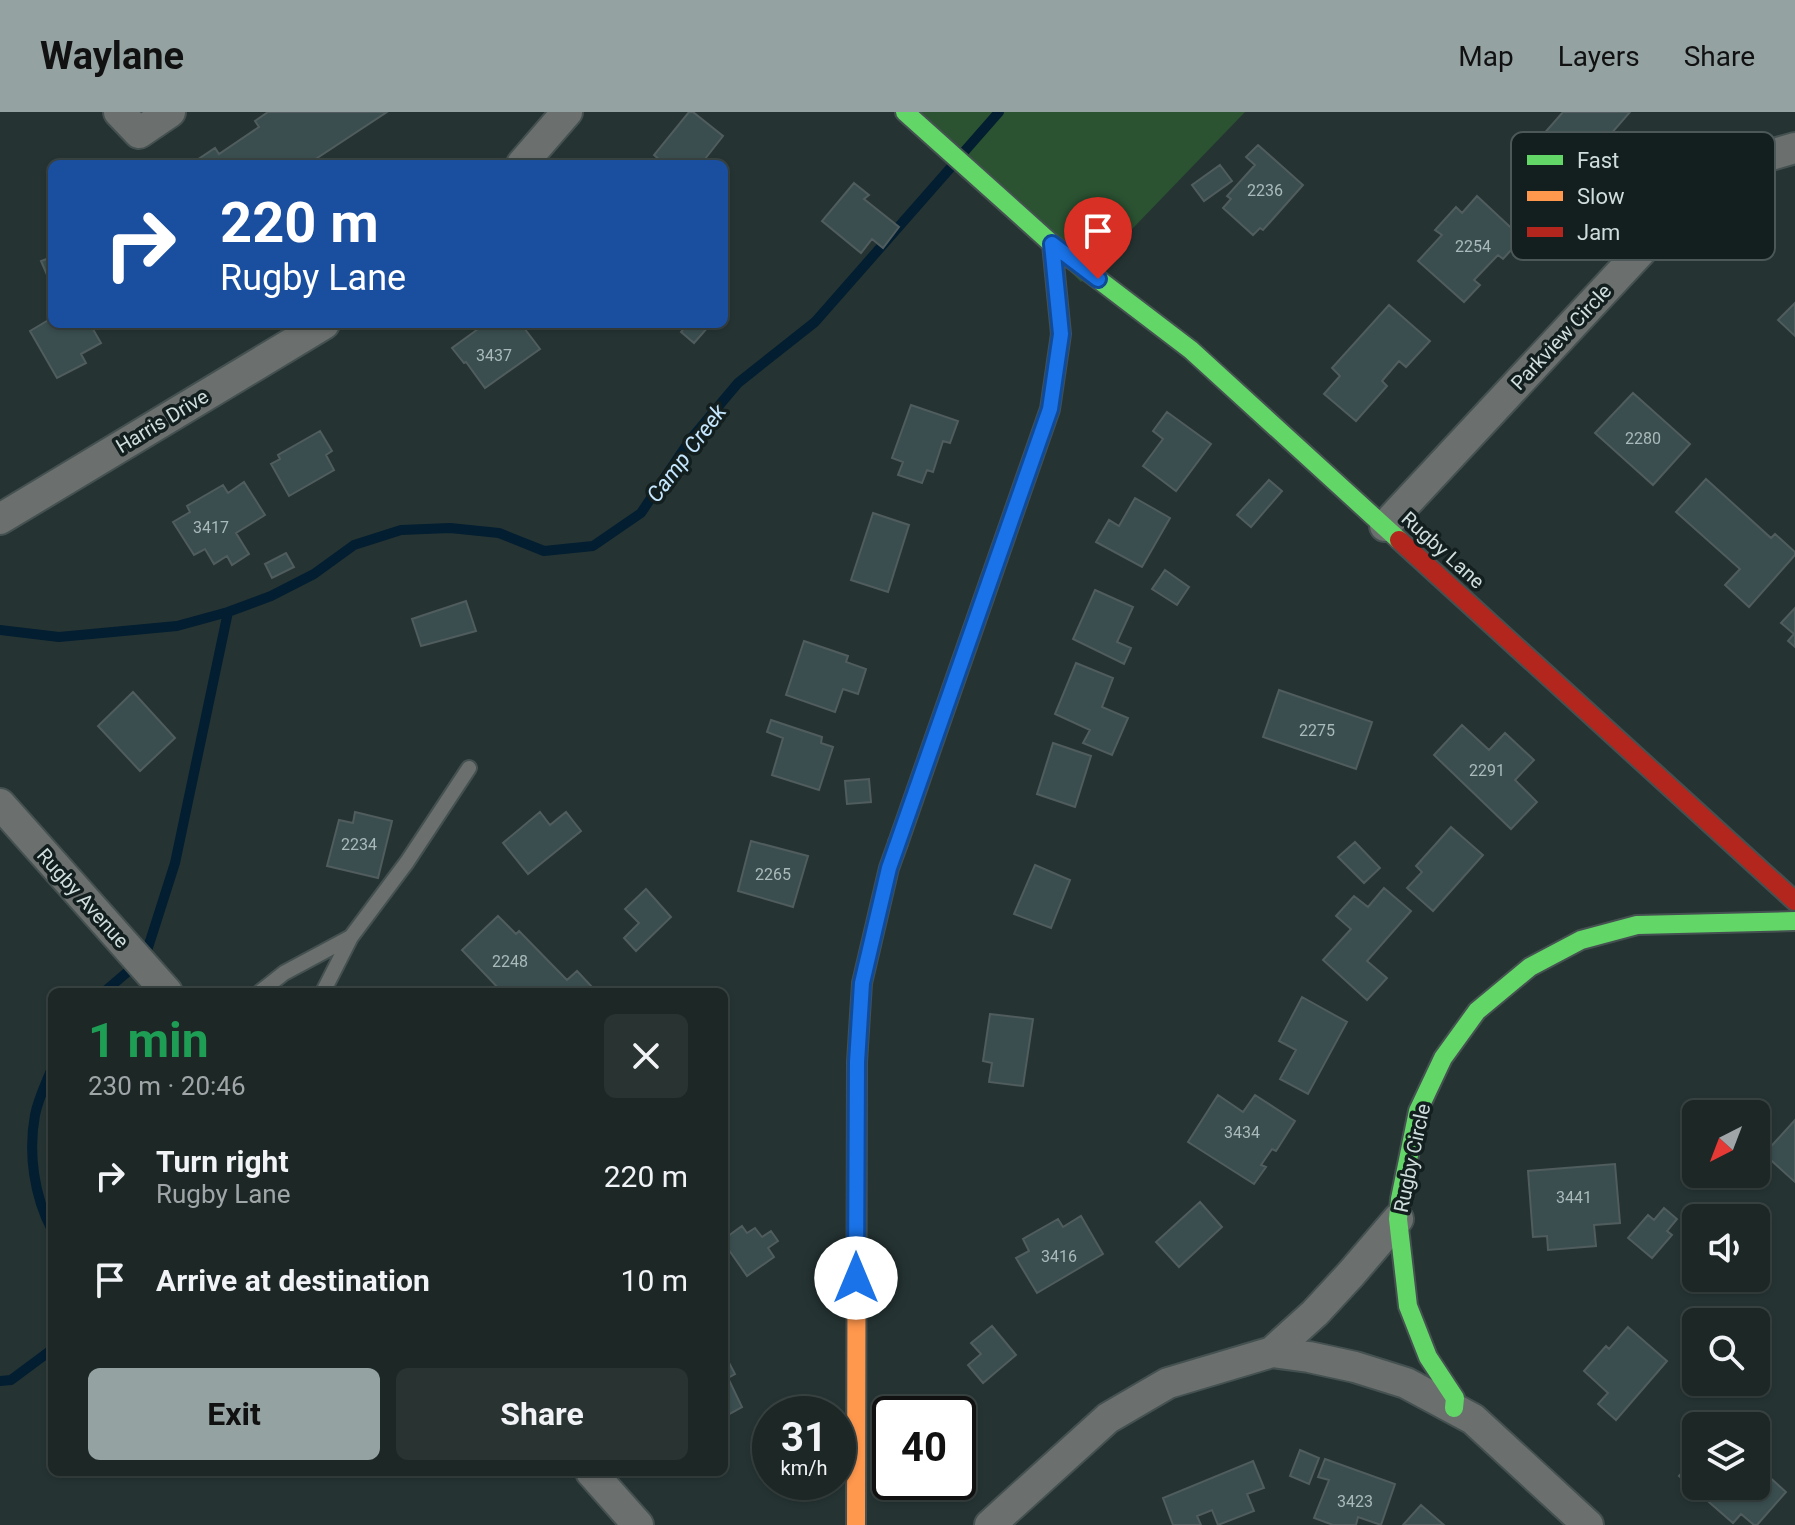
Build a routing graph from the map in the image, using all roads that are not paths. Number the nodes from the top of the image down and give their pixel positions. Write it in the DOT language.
graph roads {
  1 [pos="119,112"];
  2 [pos="170,112"];
  3 [pos="567,112"];
  4 [pos="905,112"];
  5 [pos="1795,148"];
  6 [pos="1775,154"];
  7 [pos="525,160"];
  8 [pos="1052,244"];
  9 [pos="1633,260"];
  10 [pos="317,328"];
  11 [pos="0,519"];
  12 [pos="1385,526"];
  13 [pos="469,768"];
  14 [pos="0,804"];
  15 [pos="1795,901"];
  16 [pos="1795,921"];
  17 [pos="351,937"];
  18 [pos="163,988"];
  19 [pos="265,988"];
  20 [pos="325,988"];
  21 [pos="1398,1219"];
  22 [pos="1272,1352"];
  23 [pos="1454,1408"];
  24 [pos="595,1476"];
  25 [pos="638,1525"];
  26 [pos="856,1525"];
  27 [pos="990,1525"];
  28 [pos="1588,1525"];
  1 -- 2 [label="street"];
  3 -- 7 [label="street"];
  4 -- 8 [label="street, Rugby Lane"];
  5 -- 6 [label="street, Parkview Circle"];
  8 -- 12 [label="street, Rugby Lane"];
  8 -- 26 [label="street"];
  9 -- 12 [label="street, Parkview Circle"];
  10 -- 11 [label="street, Harris Drive"];
  12 -- 15 [label="street, Rugby Lane"];
  13 -- 17 [label="lane"];
  14 -- 18 [label="street, Rugby Avenue"];
  16 -- 21 [label="street, Rugby Circle"];
  17 -- 19 [label="lane"];
  17 -- 20 [label="lane"];
  21 -- 22 [label="street"];
  21 -- 23 [label="street, Rugby Circle"];
  22 -- 23 [label="street"];
  22 -- 27 [label="street"];
  23 -- 28 [label="street"];
  24 -- 25 [label="street"];
}
